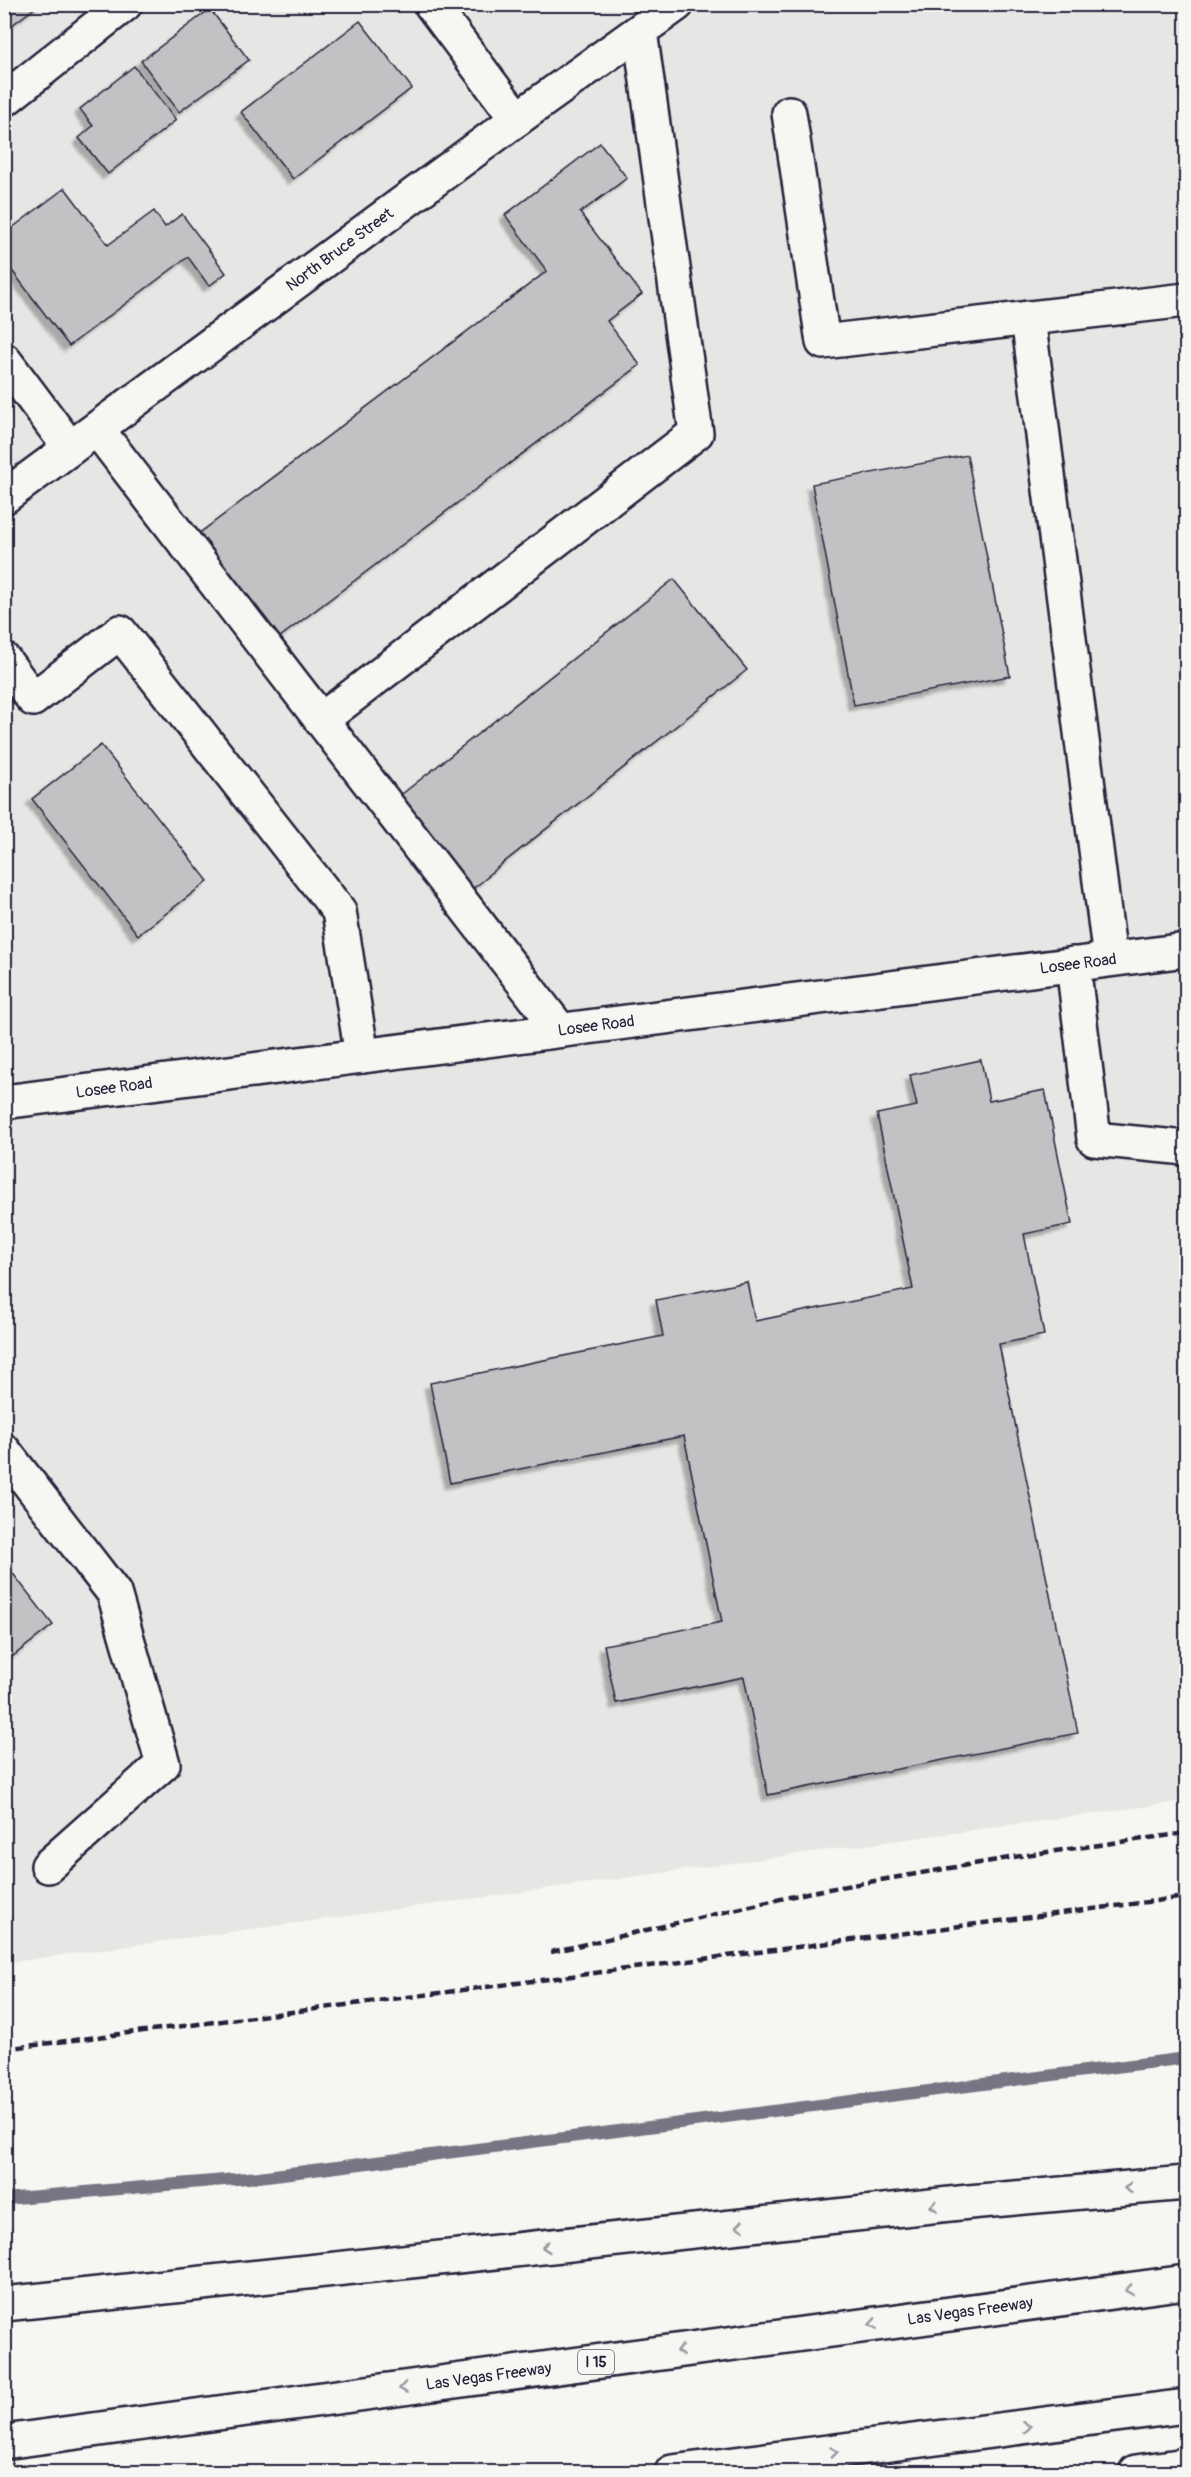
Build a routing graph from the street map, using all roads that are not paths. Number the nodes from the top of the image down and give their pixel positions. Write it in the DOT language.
graph roads {
  1 [pos="125,4"];
  2 [pos="431,4"];
  3 [pos="677,4"];
  4 [pos="640,31"];
  5 [pos="4,100"];
  6 [pos="789,113"];
  7 [pos="517,119"];
  8 [pos="1186,300"];
  9 [pos="1028,318"];
  10 [pos="4,360"];
  11 [pos="97,429"];
  12 [pos="70,448"];
  13 [pos="4,497"];
  14 [pos="4,660"];
  15 [pos="321,720"];
  16 [pos="1186,950"];
  17 [pos="1110,959"];
  18 [pos="1074,964"];
  19 [pos="560,1030"];
  20 [pos="362,1056"];
  21 [pos="4,1102"];
  22 [pos="1186,1148"];
  23 [pos="4,1451"];
  24 [pos="48,1866"];
  25 [pos="1186,2183"];
  26 [pos="1186,2282"];
  27 [pos="4,2304"];
  28 [pos="1186,2406"];
  29 [pos="4,2442"];
  30 [pos="1186,2465"];
  31 [pos="672,2472"];
  32 [pos="1136,2472"];
  1 -- 5 [label="main road"];
  2 -- 7 [label="main road"];
  3 -- 4 [label="main road, North Bruce Street"];
  4 -- 7 [label="main road, North Bruce Street"];
  4 -- 15 [label="main road"];
  6 -- 9 [label="main road"];
  7 -- 11 [label="main road, North Bruce Street"];
  8 -- 9 [label="main road"];
  9 -- 17 [label="main road"];
  10 -- 12 [label="main road"];
  11 -- 12 [label="main road, North Bruce Street"];
  11 -- 15 [label="main road"];
  12 -- 13 [label="main road, North Bruce Street"];
  14 -- 20 [label="main road"];
  15 -- 19 [label="main road"];
  16 -- 17 [label="main road, Losee Road"];
  17 -- 18 [label="main road, Losee Road"];
  18 -- 19 [label="main road, Losee Road"];
  18 -- 22 [label="main road"];
  19 -- 20 [label="main road, Losee Road"];
  20 -- 21 [label="main road, Losee Road"];
  23 -- 24 [label="main road"];
  25 -- 27 [label="main road, one-way"];
  26 -- 29 [label="main road, Las Vegas Freeway / I 15, one-way"];
  31 -- 28 [label="main road, one-way"];
  30 -- 32 [label="main road"];
}
